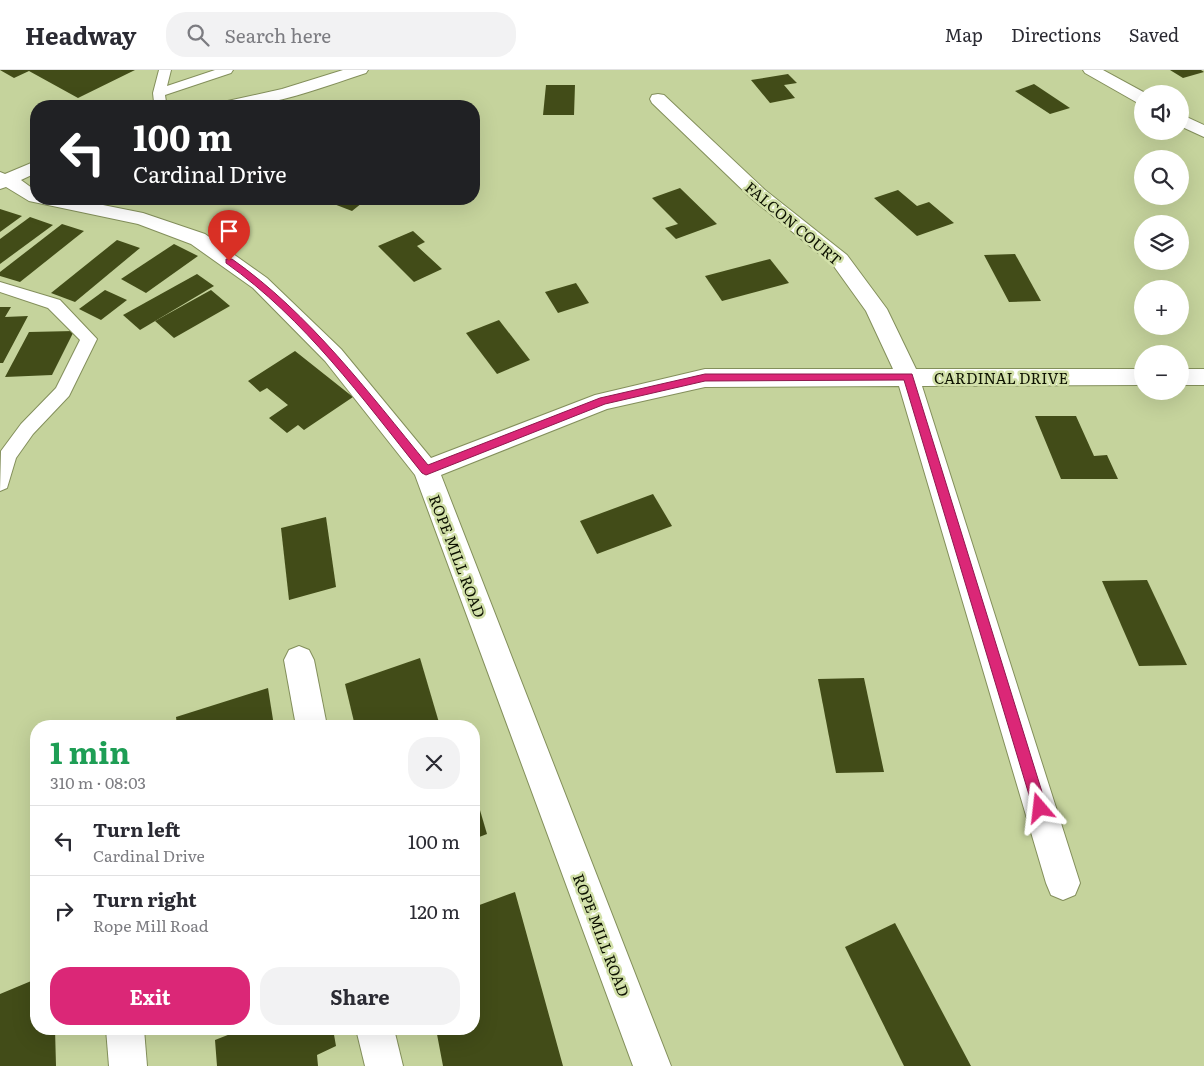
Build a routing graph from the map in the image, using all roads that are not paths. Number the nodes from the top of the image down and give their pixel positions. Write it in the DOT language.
graph roads {
  1 [pos="165,70"];
  2 [pos="227,70"];
  3 [pos="360,70"];
  4 [pos="1091,70"];
  5 [pos="159,93"];
  6 [pos="1134,94"];
  7 [pos="658,99"];
  8 [pos="160,100"];
  9 [pos="255,100"];
  10 [pos="1189,124"];
  11 [pos="1204,132"];
  12 [pos="30,168"];
  13 [pos="2,180"];
  14 [pos="30,196"];
  15 [pos="74,205"];
  16 [pos="0,287"];
  17 [pos="908,377"];
  18 [pos="1134,377"];
  19 [pos="1189,377"];
  20 [pos="1204,377"];
  21 [pos="426,470"];
  22 [pos="0,484"];
  23 [pos="299,660"];
  24 [pos="311,720"];
  25 [pos="1063,883"];
  26 [pos="125,1035"];
  27 [pos="376,1035"];
  28 [pos="128,1066"];
  29 [pos="384,1066"];
  30 [pos="652,1066"];
  1 -- 5 [label="lane"];
  2 -- 5 [label="lane"];
  3 -- 9 [label="street"];
  4 -- 6 [label="street"];
  5 -- 8 [label="lane"];
  7 -- 17 [label="street, FALCON COURT"];
  10 -- 11 [label="street"];
  12 -- 13 [label="street"];
  13 -- 14 [label="street"];
  15 -- 21 [label="street, ROPE MILL ROAD"];
  16 -- 22 [label="lane"];
  17 -- 18 [label="street, CARDINAL DRIVE"];
  17 -- 21 [label="street, CARDINAL DRIVE"];
  17 -- 25 [label="street, FALCON COURT"];
  19 -- 20 [label="street"];
  21 -- 30 [label="street, ROPE MILL ROAD"];
  23 -- 24 [label="street"];
  26 -- 28 [label="street"];
  27 -- 29 [label="street"];
}
